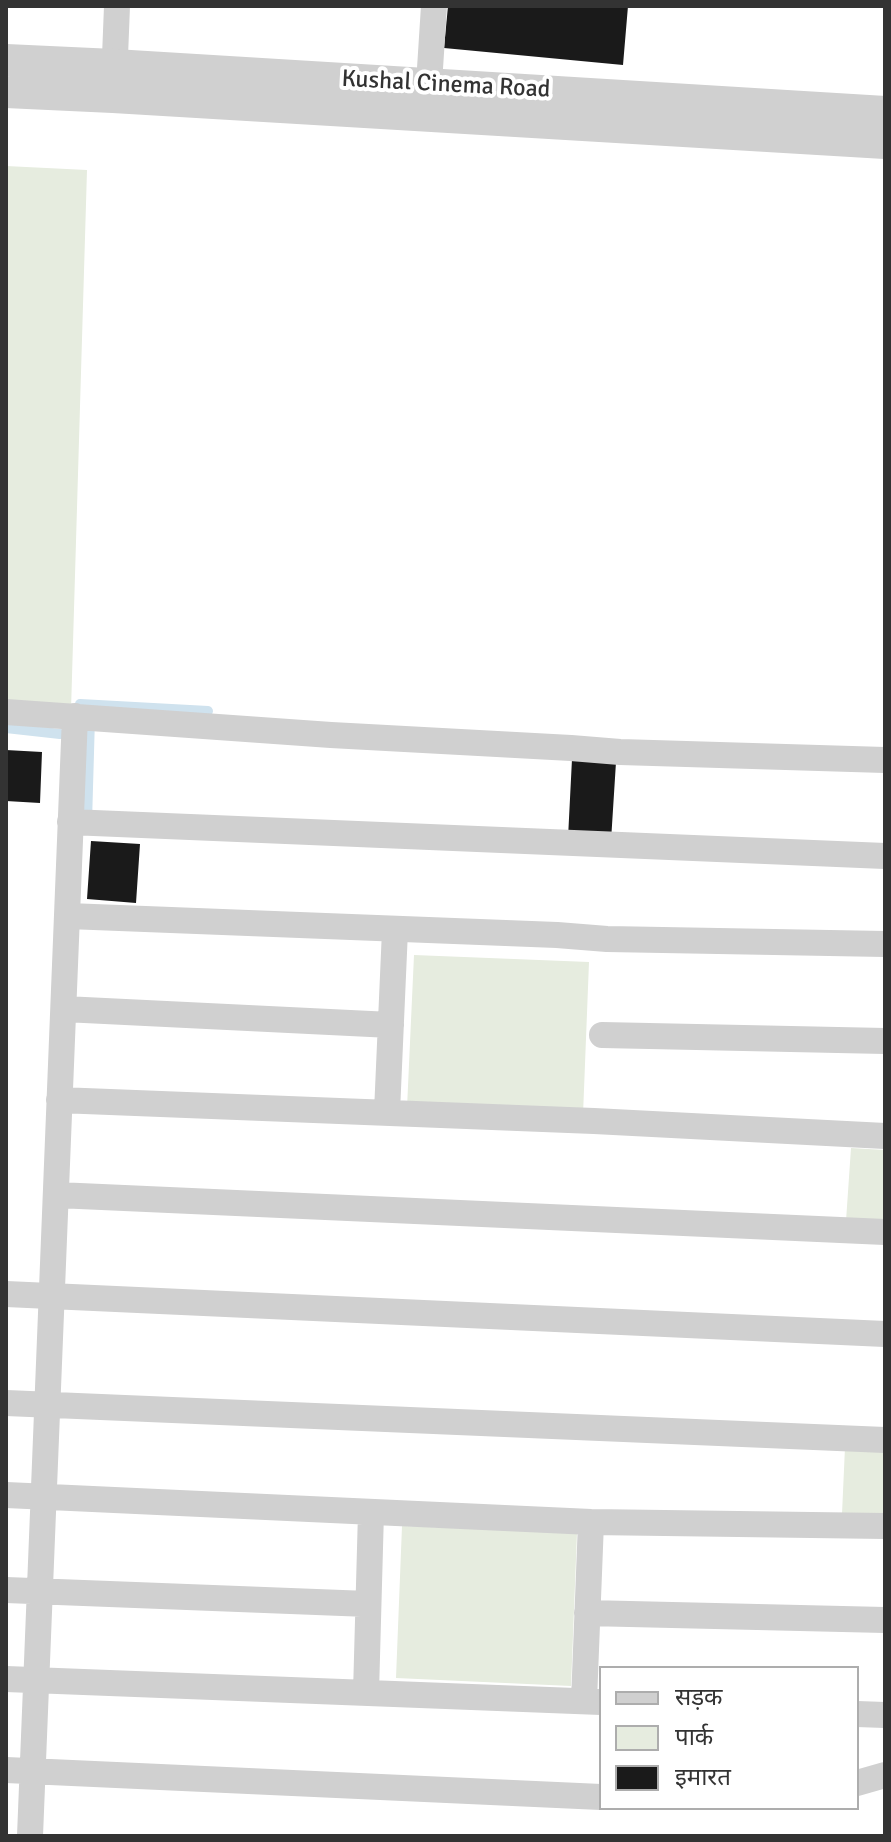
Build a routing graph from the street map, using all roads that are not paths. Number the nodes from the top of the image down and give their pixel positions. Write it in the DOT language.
graph roads {
  1 [pos="117,6"];
  2 [pos="434,6"];
  3 [pos="6,60"];
  4 [pos="114,65"];
  5 [pos="6,92"];
  6 [pos="113,97"];
  7 [pos="427,100"];
  8 [pos="543,107"];
  9 [pos="885,112"];
  10 [pos="885,143"];
  11 [pos="6,712"];
  12 [pos="75,716"];
  13 [pos="885,760"];
  14 [pos="70,822"];
  15 [pos="885,856"];
  16 [pos="68,916"];
  17 [pos="395,930"];
  18 [pos="885,944"];
  19 [pos="64,1009"];
  20 [pos="391,1025"];
  21 [pos="602,1035"];
  22 [pos="885,1041"];
  23 [pos="59,1100"];
  24 [pos="387,1112"];
  25 [pos="885,1136"];
  26 [pos="57,1195"];
  27 [pos="885,1232"];
  28 [pos="6,1294"];
  29 [pos="51,1295"];
  30 [pos="885,1334"];
  31 [pos="6,1403"];
  32 [pos="48,1405"];
  33 [pos="885,1440"];
  34 [pos="6,1495"];
  35 [pos="44,1497"];
  36 [pos="371,1512"];
  37 [pos="591,1522"];
  38 [pos="885,1526"];
  39 [pos="6,1590"];
  40 [pos="40,1591"];
  41 [pos="368,1604"];
  42 [pos="587,1613"];
  43 [pos="885,1620"];
  44 [pos="6,1679"];
  45 [pos="37,1681"];
  46 [pos="366,1693"];
  47 [pos="592,1702"];
  48 [pos="859,1714"];
  49 [pos="885,1715"];
  50 [pos="6,1770"];
  51 [pos="33,1771"];
  52 [pos="885,1775"];
  53 [pos="859,1782"];
  54 [pos="599,1797"];
  55 [pos="30,1836"];
  1 -- 4 [label="street"];
  2 -- 7 [label="street"];
  3 -- 4 [label="street, Kushal Cinema Road"];
  4 -- 6 [label="street"];
  4 -- 7 [label="street, Kushal Cinema Road"];
  5 -- 6 [label="street, Kushal Cinema Road"];
  6 -- 7 [label="street, Kushal Cinema Road"];
  7 -- 8 [label="street, Kushal Cinema Road"];
  8 -- 9 [label="street, Kushal Cinema Road"];
  8 -- 10 [label="street, Kushal Cinema Road"];
  11 -- 12 [label="street"];
  12 -- 13 [label="street"];
  12 -- 14 [label="street"];
  14 -- 15 [label="street"];
  14 -- 16 [label="street"];
  16 -- 17 [label="street"];
  16 -- 19 [label="street"];
  17 -- 18 [label="street"];
  17 -- 20 [label="street"];
  19 -- 20 [label="street"];
  19 -- 23 [label="street"];
  20 -- 24 [label="street"];
  21 -- 22 [label="street"];
  23 -- 24 [label="street"];
  23 -- 26 [label="street"];
  24 -- 25 [label="street"];
  26 -- 27 [label="street"];
  26 -- 29 [label="street"];
  28 -- 29 [label="street"];
  29 -- 30 [label="street"];
  29 -- 32 [label="street"];
  31 -- 32 [label="street"];
  32 -- 33 [label="street"];
  32 -- 35 [label="street"];
  34 -- 35 [label="street"];
  35 -- 36 [label="street"];
  35 -- 40 [label="street"];
  36 -- 37 [label="street"];
  36 -- 41 [label="street"];
  37 -- 38 [label="street"];
  37 -- 42 [label="street"];
  39 -- 40 [label="street"];
  40 -- 41 [label="street"];
  40 -- 45 [label="street"];
  41 -- 46 [label="street"];
  42 -- 43 [label="street"];
  42 -- 47 [label="street"];
  44 -- 45 [label="street"];
  45 -- 46 [label="street"];
  45 -- 51 [label="street"];
  46 -- 47 [label="street"];
  48 -- 49 [label="street"];
  50 -- 51 [label="street"];
  51 -- 54 [label="street"];
  51 -- 55 [label="street"];
  52 -- 53 [label="street"];
}
